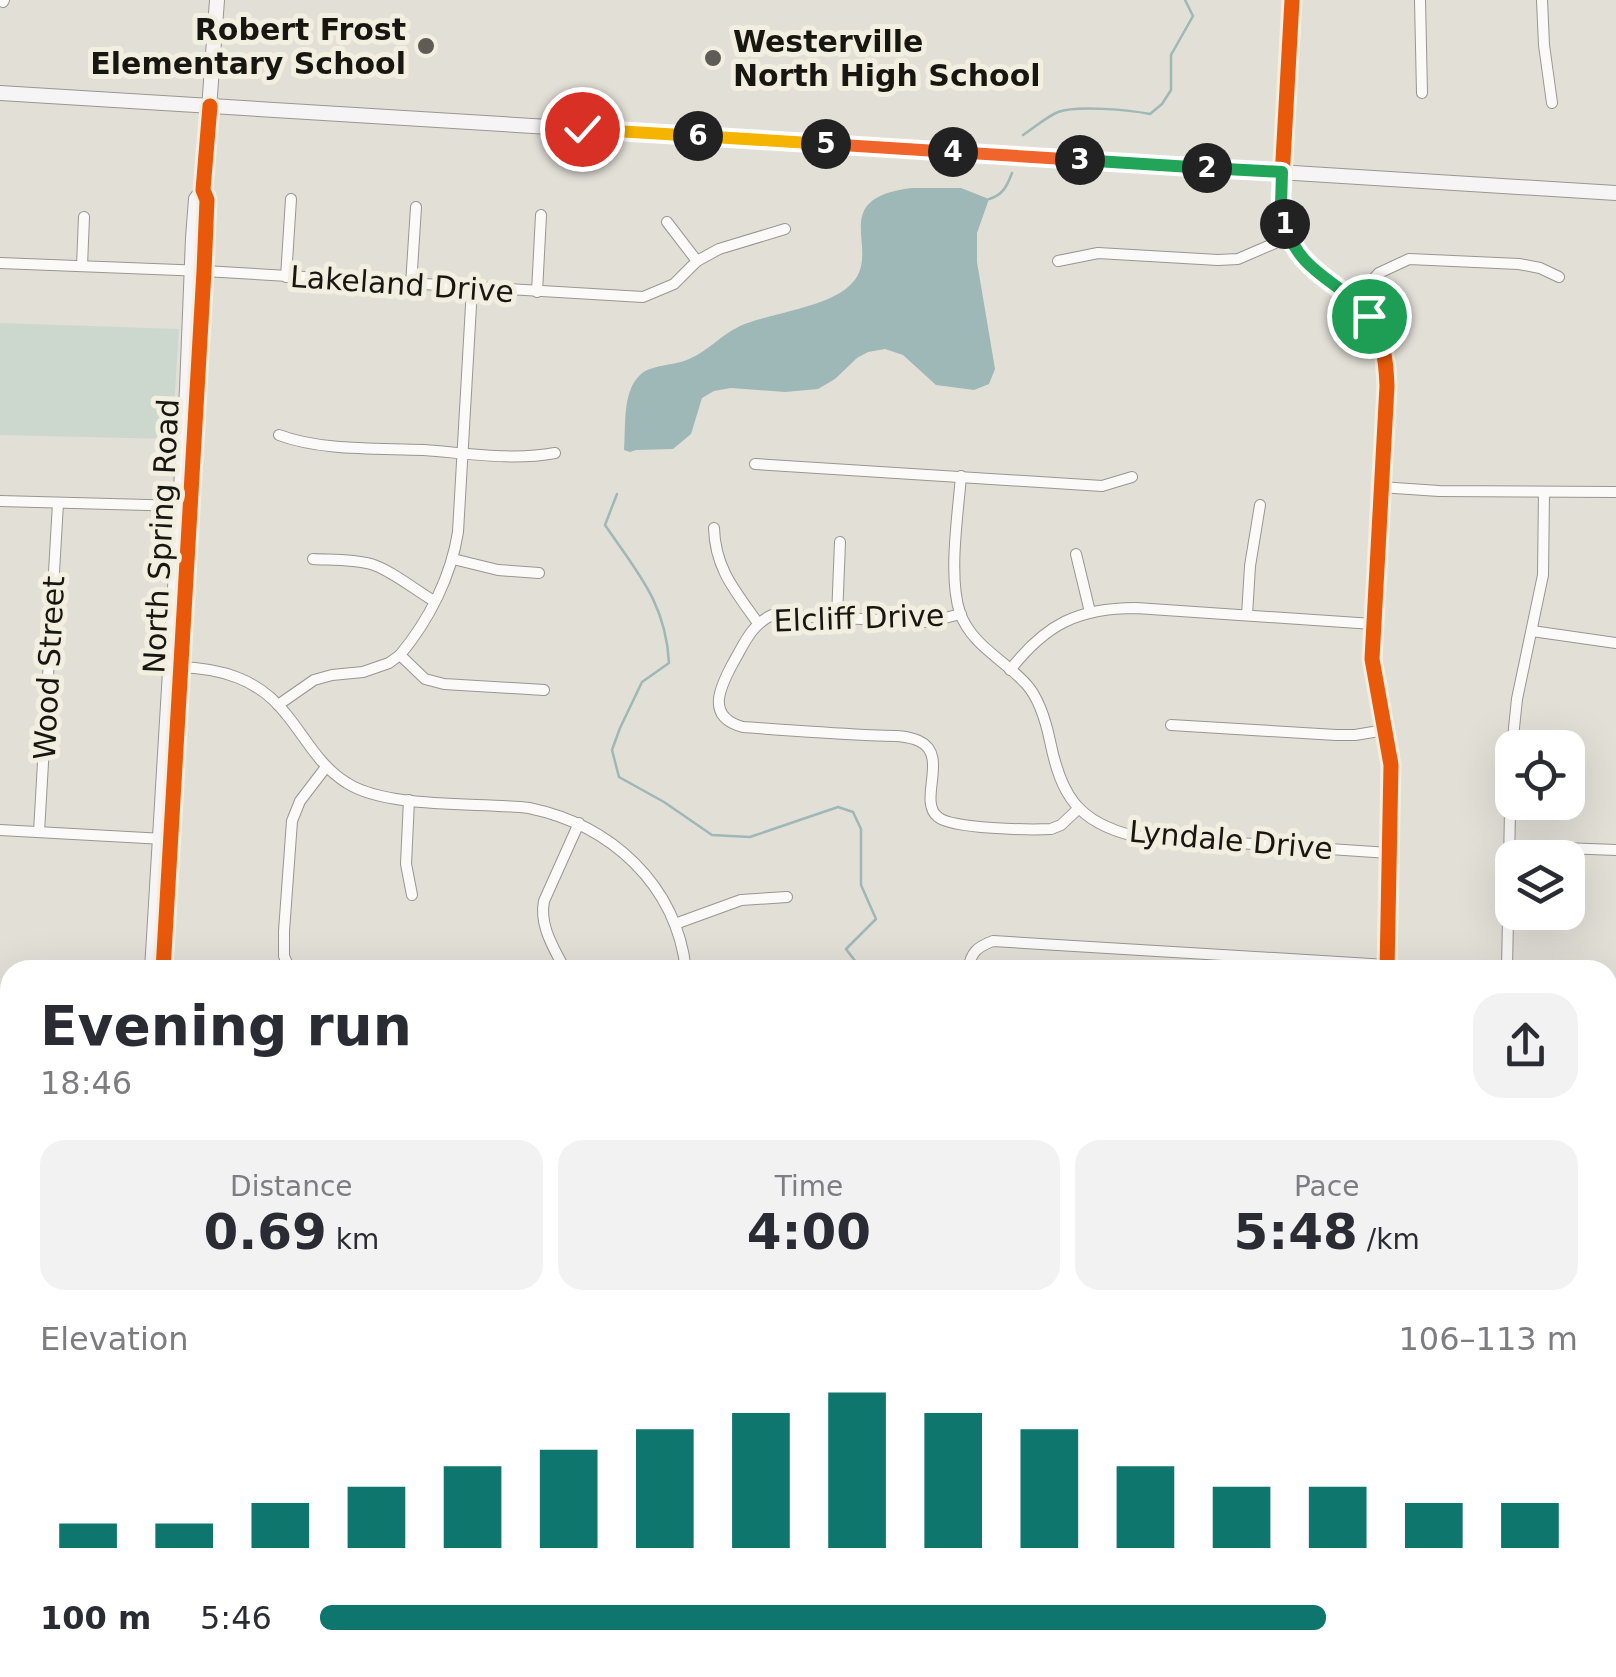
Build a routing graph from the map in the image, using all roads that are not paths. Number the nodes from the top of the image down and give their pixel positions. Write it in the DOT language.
graph roads {
  1 [pos="216,0"];
  2 [pos="1292,0"];
  3 [pos="1420,0"];
  4 [pos="1542,0"];
  5 [pos="0,93"];
  6 [pos="1422,93"];
  7 [pos="1552,102"];
  8 [pos="210,106"];
  9 [pos="1282,172"];
  10 [pos="1616,194"];
  11 [pos="291,199"];
  12 [pos="416,206"];
  13 [pos="542,214"];
  14 [pos="84,217"];
  15 [pos="668,222"];
  16 [pos="786,229"];
  17 [pos="1289,238"];
  18 [pos="697,261"];
  19 [pos="1058,261"];
  20 [pos="0,263"];
  21 [pos="82,266"];
  22 [pos="198,271"];
  23 [pos="286,277"];
  24 [pos="1559,278"];
  25 [pos="412,284"];
  26 [pos="472,288"];
  27 [pos="537,292"];
  28 [pos="1353,300"];
  29 [pos="278,434"];
  30 [pos="462,452"];
  31 [pos="555,453"];
  32 [pos="756,464"];
  33 [pos="961,476"];
  34 [pos="1132,477"];
  35 [pos="1380,487"];
  36 [pos="1544,492"];
  37 [pos="1616,492"];
  38 [pos="0,501"];
  39 [pos="58,504"];
  40 [pos="1260,505"];
  41 [pos="184,506"];
  42 [pos="714,528"];
  43 [pos="840,542"];
  44 [pos="1076,554"];
  45 [pos="314,559"];
  46 [pos="454,559"];
  47 [pos="540,573"];
  48 [pos="434,601"];
  49 [pos="1090,612"];
  50 [pos="960,614"];
  51 [pos="1247,615"];
  52 [pos="836,617"];
  53 [pos="758,622"];
  54 [pos="1372,624"];
  55 [pos="1532,631"];
  56 [pos="1616,643"];
  57 [pos="400,655"];
  58 [pos="175,666"];
  59 [pos="1010,670"];
  60 [pos="544,690"];
  61 [pos="278,705"];
  62 [pos="1171,725"];
  63 [pos="1385,730"];
  64 [pos="326,767"];
  65 [pos="409,800"];
  66 [pos="1079,808"];
  67 [pos="579,823"];
  68 [pos="0,830"];
  69 [pos="39,832"];
  70 [pos="165,839"];
  71 [pos="1509,840"];
  72 [pos="1585,849"];
  73 [pos="1616,850"];
  74 [pos="1389,852"];
  75 [pos="412,895"];
  76 [pos="787,897"];
  77 [pos="675,924"];
  78 [pos="1508,930"];
  79 [pos="153,960"];
  80 [pos="163,960"];
  81 [pos="286,960"];
  82 [pos="560,960"];
  83 [pos="684,960"];
  84 [pos="969,960"];
  85 [pos="1270,960"];
  86 [pos="1387,960"];
  87 [pos="1507,960"];
  1 -- 8 [label="main road, North Spring Road"];
  2 -- 9 [label="street"];
  3 -- 6 [label="street"];
  4 -- 7 [label="street"];
  5 -- 8 [label="main road"];
  8 -- 9 [label="main road"];
  8 -- 22 [label="main road, North Spring Road"];
  9 -- 10 [label="main road"];
  9 -- 17 [label="main road"];
  11 -- 23 [label="street"];
  12 -- 25 [label="street"];
  13 -- 27 [label="street"];
  14 -- 21 [label="street"];
  15 -- 18 [label="street"];
  16 -- 18 [label="street, Lakeland Drive"];
  17 -- 19 [label="street"];
  17 -- 28 [label="main road"];
  18 -- 27 [label="street, Lakeland Drive"];
  20 -- 21 [label="street, Lakeland Drive"];
  21 -- 22 [label="street, Lakeland Drive"];
  22 -- 23 [label="street, Lakeland Drive"];
  22 -- 41 [label="main road, North Spring Road"];
  23 -- 25 [label="street, Lakeland Drive"];
  24 -- 28 [label="street"];
  25 -- 26 [label="street, Lakeland Drive"];
  26 -- 27 [label="street, Lakeland Drive"];
  26 -- 30 [label="street"];
  28 -- 35 [label="main road"];
  29 -- 30 [label="street"];
  30 -- 31 [label="street"];
  30 -- 46 [label="street"];
  32 -- 33 [label="street"];
  33 -- 34 [label="street"];
  33 -- 50 [label="street"];
  35 -- 36 [label="street"];
  35 -- 54 [label="main road"];
  36 -- 37 [label="street"];
  36 -- 55 [label="street"];
  38 -- 39 [label="street"];
  39 -- 41 [label="street"];
  39 -- 69 [label="street, Wood Street"];
  40 -- 51 [label="street"];
  41 -- 58 [label="main road, North Spring Road"];
  42 -- 53 [label="street"];
  43 -- 52 [label="street"];
  44 -- 49 [label="street"];
  45 -- 48 [label="street"];
  46 -- 47 [label="street"];
  46 -- 48 [label="street"];
  48 -- 57 [label="street"];
  49 -- 51 [label="street"];
  49 -- 59 [label="street"];
  50 -- 52 [label="street, Elcliff Drive"];
  50 -- 59 [label="street"];
  51 -- 54 [label="street"];
  52 -- 53 [label="street, Elcliff Drive"];
  53 -- 66 [label="street, Elcliff Drive"];
  54 -- 63 [label="main road"];
  55 -- 56 [label="street"];
  55 -- 71 [label="street"];
  57 -- 60 [label="street"];
  57 -- 61 [label="street"];
  58 -- 61 [label="street"];
  58 -- 70 [label="main road, North Spring Road"];
  59 -- 66 [label="street"];
  61 -- 64 [label="street"];
  62 -- 63 [label="street"];
  63 -- 74 [label="main road"];
  64 -- 65 [label="street"];
  64 -- 81 [label="street"];
  65 -- 67 [label="street"];
  65 -- 75 [label="street"];
  66 -- 74 [label="street, Lyndale Drive"];
  67 -- 77 [label="street"];
  67 -- 82 [label="street"];
  68 -- 69 [label="street"];
  69 -- 70 [label="street"];
  70 -- 79 [label="main road, North Spring Road"];
  70 -- 80 [label="main road, North Spring Road"];
  72 -- 73 [label="street"];
  74 -- 86 [label="main road"];
  76 -- 77 [label="street"];
  77 -- 83 [label="street"];
  78 -- 87 [label="street"];
  84 -- 85 [label="street"];
}
